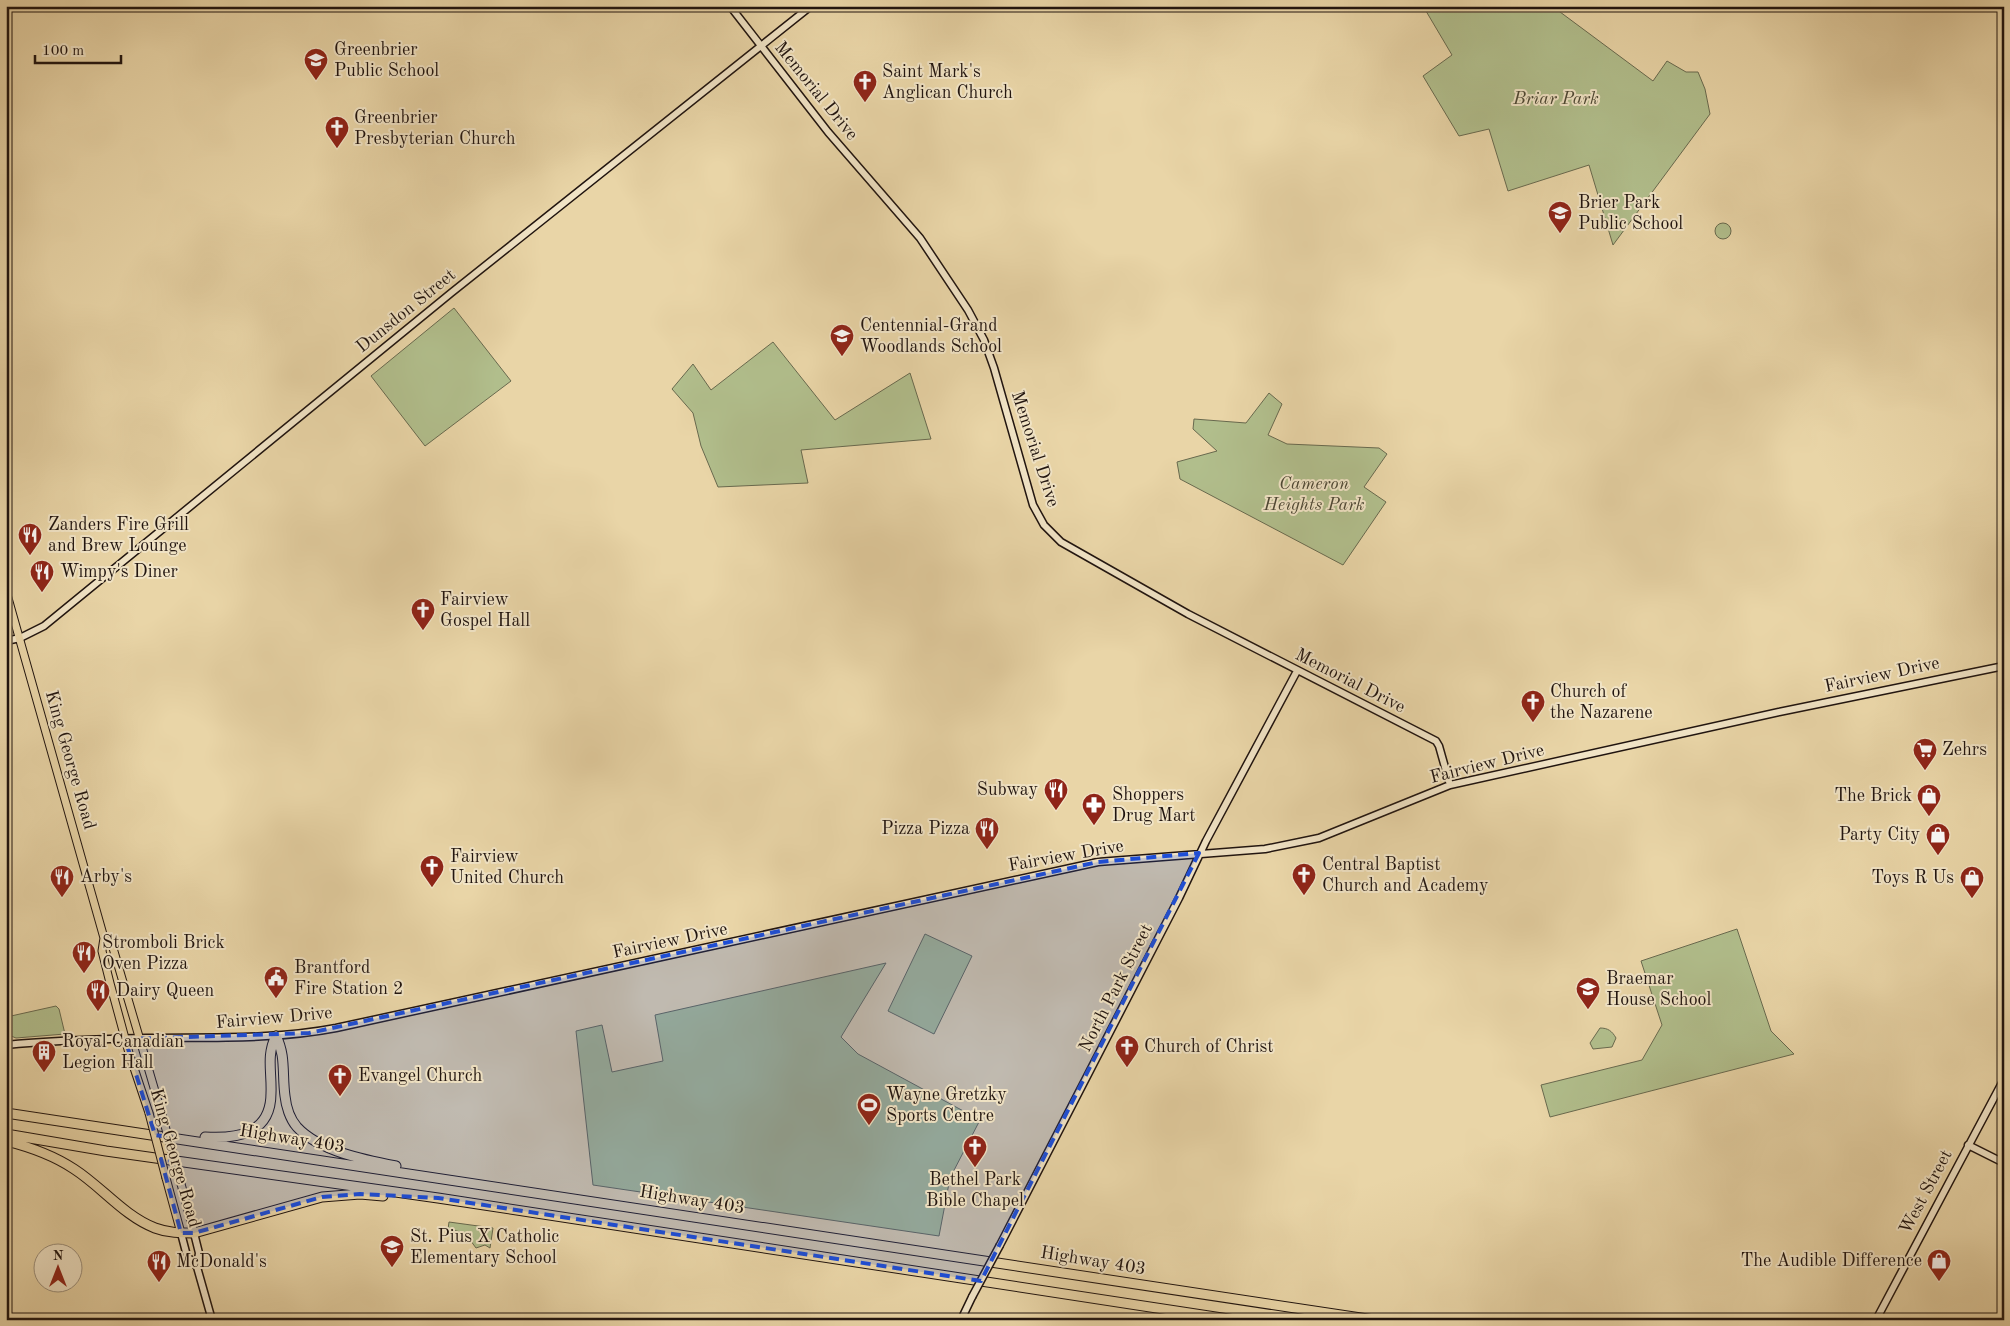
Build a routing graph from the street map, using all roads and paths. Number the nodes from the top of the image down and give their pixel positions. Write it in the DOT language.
graph roads {
  1 [pos="730,6"];
  2 [pos="811,6"];
  3 [pos="760,46"];
  4 [pos="6,591"];
  5 [pos="20,638"];
  6 [pos="6,641"];
  7 [pos="2004,666"];
  8 [pos="1297,671"];
  9 [pos="1450,785"];
  10 [pos="1199,853"];
  11 [pos="104,938"];
  12 [pos="276,1036"];
  13 [pos="125,1039"];
  14 [pos="139,1039"];
  15 [pos="6,1045"];
  16 [pos="2004,1079"];
  17 [pos="6,1113"];
  18 [pos="6,1134"];
  19 [pos="172,1138"];
  20 [pos="6,1141"];
  21 [pos="1968,1145"];
  22 [pos="2004,1163"];
  23 [pos="466,1182"];
  24 [pos="438,1198"];
  25 [pos="181,1233"];
  26 [pos="194,1234"];
  27 [pos="197,1267"];
  28 [pos="212,1320"];
  29 [pos="961,1320"];
  30 [pos="1235,1320"];
  31 [pos="1374,1320"];
  32 [pos="1876,1320"];
  1 -- 3 [label="main road, Memorial Drive"];
  2 -- 3 [label="main road, Dunsdon Street"];
  3 -- 5 [label="main road, Dunsdon Street"];
  3 -- 8 [label="main road, Memorial Drive"];
  4 -- 5 [label="main road, King George Road"];
  5 -- 6 [label="main road, Dunsdon Street"];
  5 -- 11 [label="main road, King George Road"];
  7 -- 9 [label="main road, Fairview Drive"];
  8 -- 9 [label="main road, Memorial Drive"];
  8 -- 10 [label="main road, North Park Street"];
  9 -- 10 [label="main road, Fairview Drive"];
  10 -- 12 [label="main road, Fairview Drive"];
  10 -- 29 [label="main road, North Park Street, bridge"];
  11 -- 13 [label="main road, King George Road"];
  11 -- 14 [label="main road, King George Road"];
  12 -- 14 [label="main road, Fairview Drive"];
  12 -- 19 [label="highway"];
  12 -- 23 [label="highway"];
  13 -- 14 [label="main road, Fairview Drive"];
  13 -- 15 [label="main road, Fairview Drive"];
  13 -- 25 [label="main road, King George Road, bridge"];
  14 -- 26 [label="main road, King George Road, bridge"];
  16 -- 21 [label="main road, West Street"];
  17 -- 19 [label="highway, Highway 403"];
  18 -- 24 [label="highway, Highway 403"];
  19 -- 23 [label="highway, Highway 403"];
  20 -- 25 [label="highway"];
  21 -- 22 [label="main road"];
  21 -- 32 [label="main road, West Street"];
  23 -- 31 [label="highway, Highway 403"];
  24 -- 26 [label="highway"];
  24 -- 30 [label="highway, Highway 403"];
  25 -- 26 [label="highway"];
  25 -- 27 [label="main road, King George Road"];
  26 -- 27 [label="main road, King George Road"];
  27 -- 28 [label="main road, King George Road"];
}
